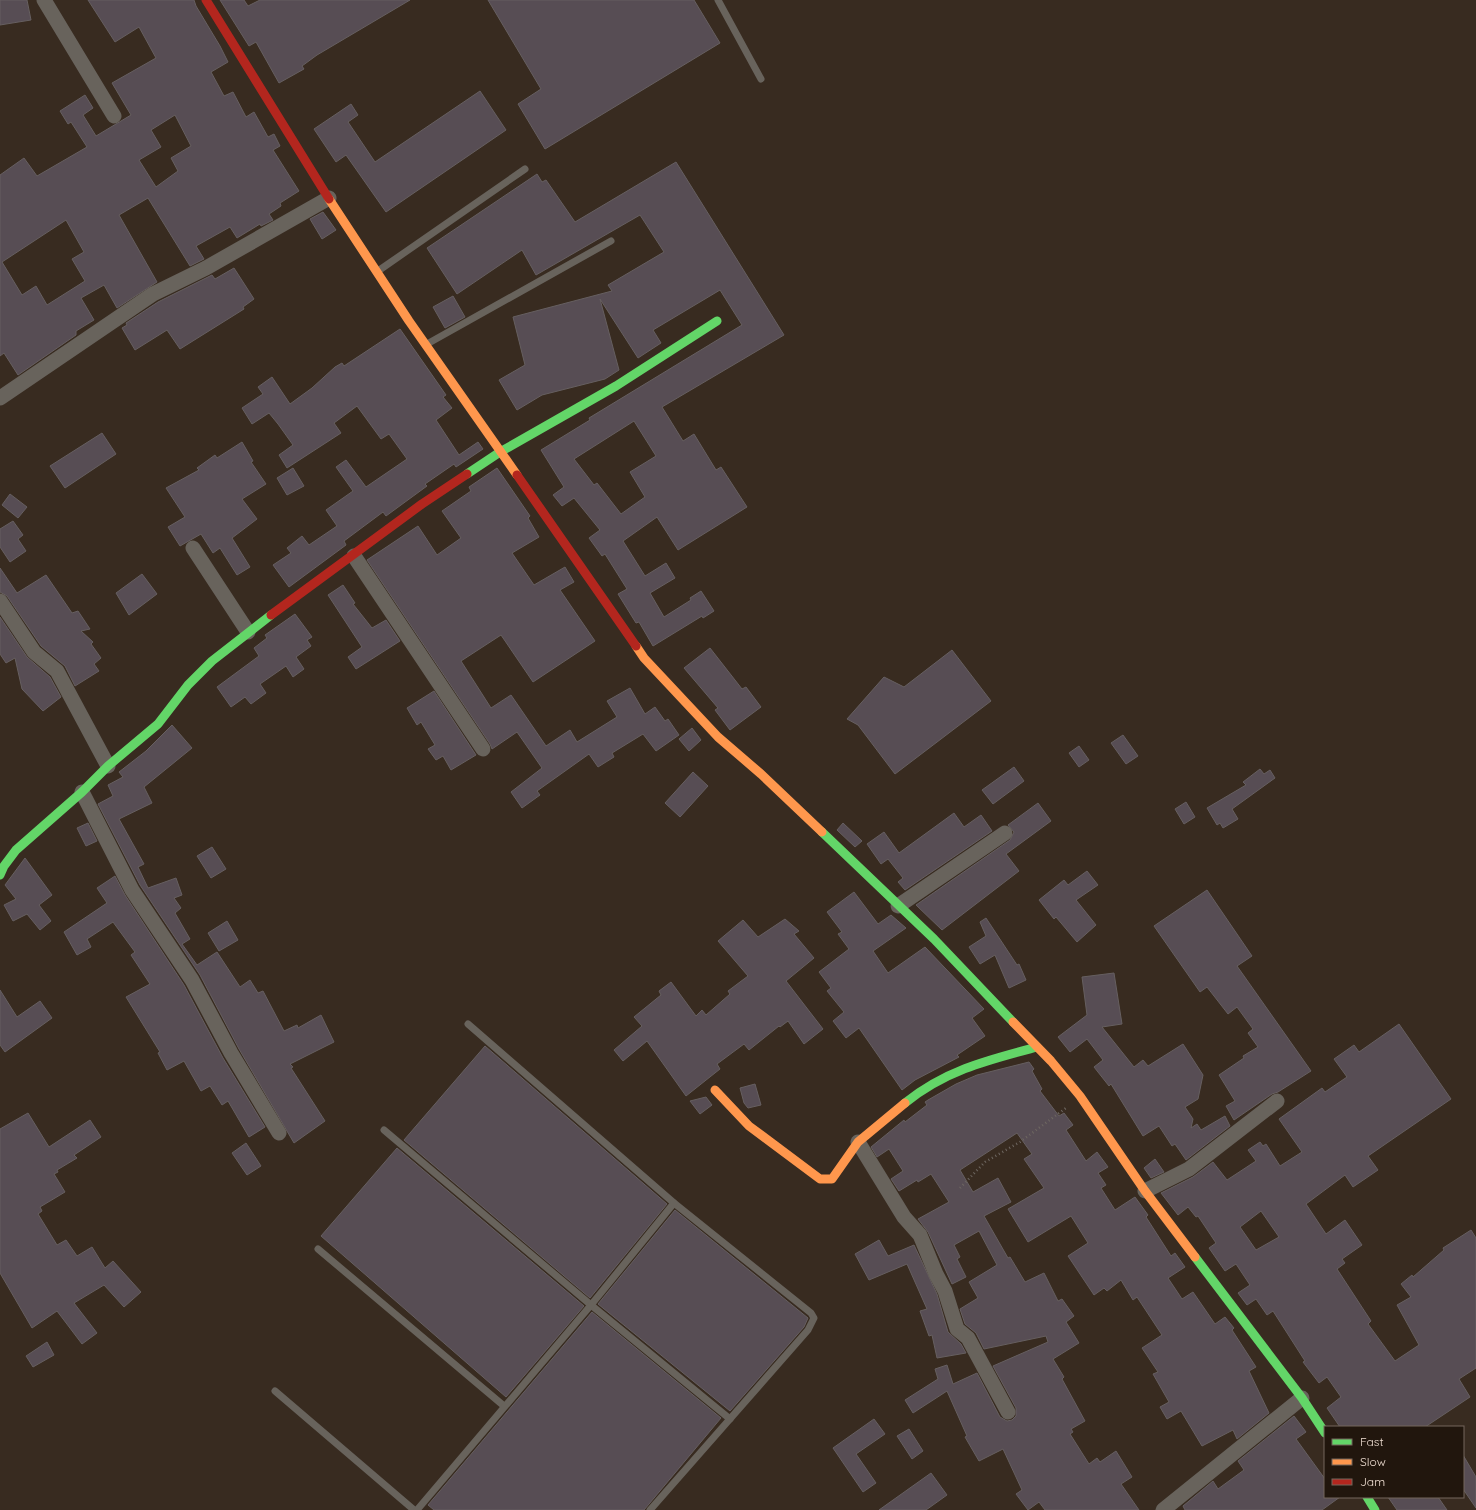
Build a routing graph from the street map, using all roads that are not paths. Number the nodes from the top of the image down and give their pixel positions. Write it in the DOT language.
graph roads {
  1 [pos="44,0"];
  2 [pos="206,0"];
  3 [pos="718,0"];
  4 [pos="761,80"];
  5 [pos="114,116"];
  6 [pos="525,169"];
  7 [pos="329,198"];
  8 [pos="611,241"];
  9 [pos="377,271"];
  10 [pos="717,321"];
  11 [pos="427,344"];
  12 [pos="0,398"];
  13 [pos="500,452"];
  14 [pos="193,548"];
  15 [pos="354,556"];
  16 [pos="0,601"];
  17 [pos="248,632"];
  18 [pos="483,749"];
  19 [pos="108,766"];
  20 [pos="82,792"];
  21 [pos="1005,833"];
  22 [pos="0,875"];
  23 [pos="898,906"];
  24 [pos="468,1024"];
  25 [pos="1037,1047"];
  26 [pos="715,1090"];
  27 [pos="1277,1101"];
  28 [pos="384,1130"];
  29 [pos="279,1133"];
  30 [pos="858,1142"];
  31 [pos="1145,1191"];
  32 [pos="674,1203"];
  33 [pos="318,1249"];
  34 [pos="591,1305"];
  35 [pos="275,1391"];
  36 [pos="1302,1398"];
  37 [pos="504,1406"];
  38 [pos="1008,1412"];
  39 [pos="730,1419"];
  40 [pos="1324,1431"];
  41 [pos="1368,1498"];
  42 [pos="414,1510"];
  43 [pos="417,1510"];
  44 [pos="650,1510"];
  45 [pos="1163,1510"];
  46 [pos="1375,1510"];
  1 -- 5 [label="street"];
  2 -- 7 [label="street"];
  3 -- 4 [label="lane"];
  6 -- 9 [label="lane"];
  7 -- 9 [label="street"];
  7 -- 12 [label="street"];
  8 -- 11 [label="lane"];
  9 -- 11 [label="street"];
  10 -- 13 [label="street"];
  11 -- 13 [label="street"];
  13 -- 15 [label="street"];
  13 -- 23 [label="street"];
  14 -- 17 [label="street"];
  15 -- 17 [label="street"];
  15 -- 18 [label="street"];
  16 -- 19 [label="street"];
  17 -- 19 [label="street"];
  19 -- 20 [label="street"];
  20 -- 22 [label="street"];
  20 -- 29 [label="street"];
  21 -- 23 [label="street"];
  23 -- 25 [label="street"];
  24 -- 32 [label="lane"];
  25 -- 30 [label="street"];
  25 -- 31 [label="street"];
  26 -- 30 [label="street"];
  27 -- 31 [label="street"];
  28 -- 34 [label="lane"];
  30 -- 38 [label="street"];
  31 -- 36 [label="street"];
  32 -- 34 [label="lane"];
  32 -- 39 [label="lane"];
  33 -- 37 [label="lane"];
  34 -- 37 [label="lane"];
  34 -- 39 [label="lane"];
  35 -- 42 [label="lane"];
  36 -- 40 [label="street"];
  36 -- 45 [label="street"];
  37 -- 43 [label="lane"];
  39 -- 44 [label="lane"];
  41 -- 46 [label="street"];
}
